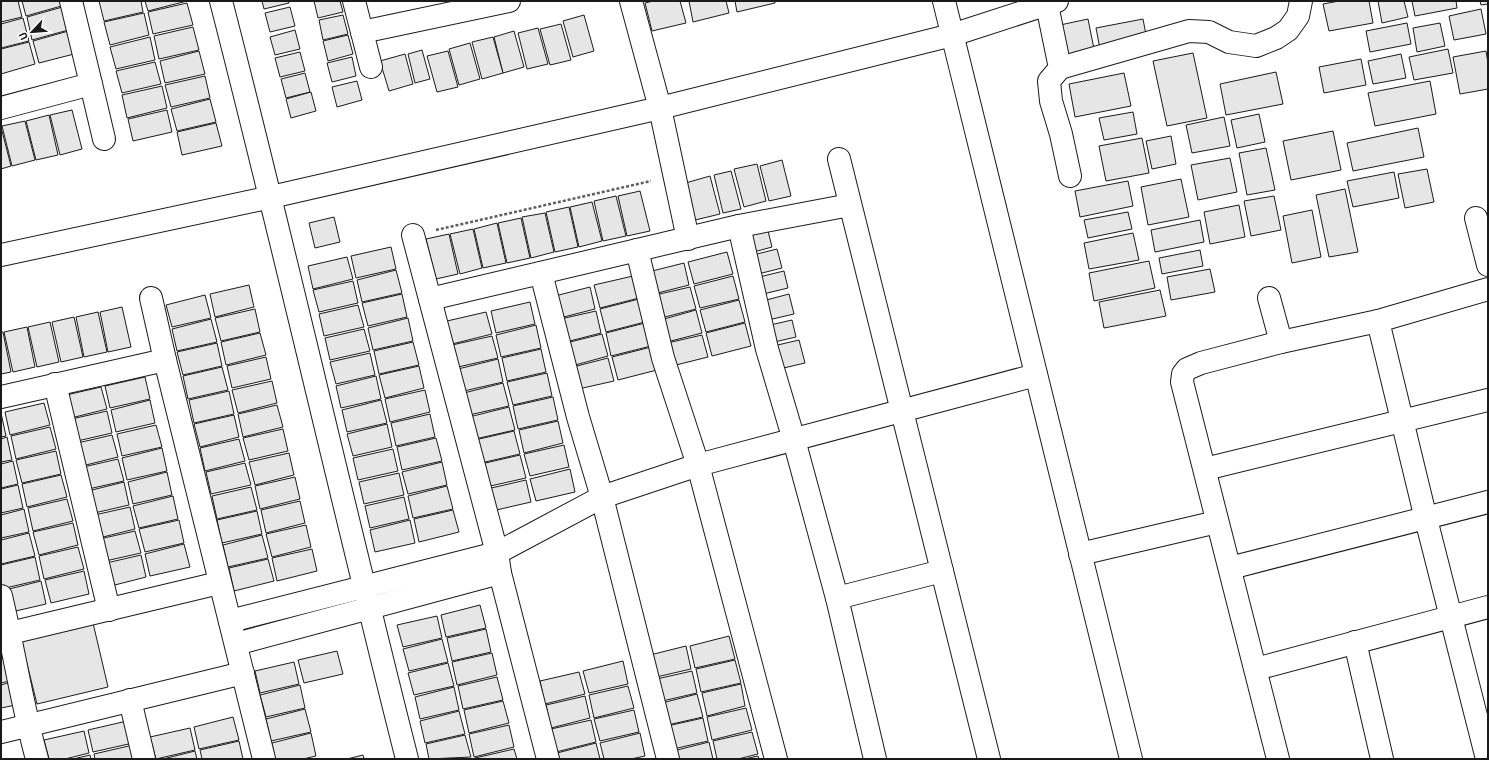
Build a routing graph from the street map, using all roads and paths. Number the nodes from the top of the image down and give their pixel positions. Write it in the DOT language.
graph roads {
  1 [pos="70,1"];
  2 [pos="221,1"];
  3 [pos="354,1"];
  4 [pos="510,1"];
  5 [pos="631,1"];
  6 [pos="944,1"];
  7 [pos="1301,1"];
  8 [pos="1052,3"];
  9 [pos="470,5"];
  10 [pos="362,32"];
  11 [pos="952,35"];
  12 [pos="371,68"];
  13 [pos="1060,68"];
  14 [pos="91,84"];
  15 [pos="1,108"];
  16 [pos="660,108"];
  17 [pos="104,139"];
  18 [pos="839,159"];
  19 [pos="673,176"];
  20 [pos="1070,176"];
  21 [pos="271,197"];
  22 [pos="850,205"];
  23 [pos="1476,218"];
  24 [pos="739,226"];
  25 [pos="413,235"];
  26 [pos="688,239"];
  27 [pos="637,250"];
  28 [pos="1,255"];
  29 [pos="1488,265"];
  30 [pos="541,274"];
  31 [pos="1488,289"];
  32 [pos="151,298"];
  33 [pos="1269,298"];
  34 [pos="430,299"];
  35 [pos="1378,321"];
  36 [pos="1281,342"];
  37 [pos="165,360"];
  38 [pos="1036,375"];
  39 [pos="55,384"];
  40 [pos="1,397"];
  41 [pos="1488,400"];
  42 [pos="901,410"];
  43 [pos="1402,420"];
  44 [pos="794,440"];
  45 [pos="698,465"];
  46 [pos="1204,469"];
  47 [pos="602,497"];
  48 [pos="1488,502"];
  49 [pos="1426,519"];
  50 [pos="1217,522"];
  51 [pos="1080,554"];
  52 [pos="499,563"];
  53 [pos="1230,568"];
  54 [pos="942,571"];
  55 [pos="219,583"];
  56 [pos="363,586"];
  57 [pos="1,596"];
  58 [pos="837,598"];
  59 [pos="1488,607"];
  60 [pos="369,609"];
  61 [pos="109,610"];
  62 [pos="1451,615"];
  63 [pos="230,621"];
  64 [pos="10,633"];
  65 [pos="1355,642"];
  66 [pos="236,644"];
  67 [pos="1256,669"];
  68 [pos="243,673"];
  69 [pos="130,700"];
  70 [pos="28,725"];
  71 [pos="1,732"];
  72 [pos="37,759"];
  73 [pos="144,759"];
  74 [pos="264,759"];
  75 [pos="407,759"];
  76 [pos="548,759"];
  77 [pos="668,759"];
  78 [pos="776,759"];
  79 [pos="875,759"];
  80 [pos="989,759"];
  81 [pos="1131,759"];
  82 [pos="1278,759"];
  83 [pos="1382,759"];
  84 [pos="1487,759"];
  1 -- 14 [label="street"];
  2 -- 21 [label="street"];
  3 -- 10 [label="street"];
  4 -- 9 [label="street"];
  5 -- 16 [label="street"];
  6 -- 11 [label="street"];
  7 -- 13 [label="street"];
  8 -- 11 [label="street"];
  8 -- 13 [label="street"];
  9 -- 10 [label="street"];
  10 -- 12 [label="street"];
  11 -- 16 [label="street"];
  11 -- 38 [label="street"];
  13 -- 20 [label="street"];
  14 -- 15 [label="street"];
  14 -- 17 [label="street"];
  16 -- 19 [label="street"];
  16 -- 21 [label="street"];
  18 -- 22 [label="street"];
  19 -- 25 [label="path"];
  19 -- 26 [label="street"];
  21 -- 28 [label="street"];
  21 -- 56 [label="street"];
  22 -- 24 [label="street"];
  22 -- 42 [label="street"];
  23 -- 29 [label="street"];
  24 -- 26 [label="street"];
  24 -- 44 [label="street"];
  25 -- 34 [label="street"];
  26 -- 27 [label="street"];
  27 -- 30 [label="street"];
  27 -- 45 [label="street"];
  30 -- 34 [label="street"];
  30 -- 47 [label="street"];
  31 -- 35 [label="street"];
  32 -- 37 [label="street"];
  33 -- 36 [label="street"];
  34 -- 52 [label="street"];
  35 -- 36 [label="street"];
  35 -- 43 [label="street"];
  36 -- 46 [label="street"];
  37 -- 39 [label="street"];
  37 -- 55 [label="street"];
  38 -- 42 [label="street"];
  38 -- 51 [label="street"];
  39 -- 40 [label="street"];
  39 -- 61 [label="street"];
  41 -- 43 [label="street"];
  42 -- 44 [label="street"];
  42 -- 54 [label="street"];
  43 -- 46 [label="street"];
  43 -- 49 [label="street"];
  44 -- 45 [label="street"];
  44 -- 58 [label="street"];
  45 -- 47 [label="street"];
  45 -- 78 [label="street"];
  46 -- 50 [label="street"];
  47 -- 52 [label="street"];
  47 -- 77 [label="street"];
  48 -- 49 [label="street"];
  49 -- 53 [label="street"];
  49 -- 62 [label="street"];
  50 -- 51 [label="street"];
  50 -- 53 [label="street"];
  51 -- 81 [label="street"];
  52 -- 56 [label="street"];
  52 -- 60 [label="street"];
  52 -- 76 [label="street"];
  53 -- 67 [label="street"];
  54 -- 58 [label="street"];
  54 -- 80 [label="street"];
  55 -- 61 [label="street"];
  55 -- 63 [label="street"];
  56 -- 60 [label="street"];
  56 -- 63 [label="street"];
  57 -- 64 [label="street"];
  58 -- 79 [label="street"];
  59 -- 62 [label="street"];
  60 -- 66 [label="street"];
  60 -- 75 [label="street"];
  61 -- 64 [label="street"];
  62 -- 65 [label="street"];
  62 -- 84 [label="street"];
  63 -- 66 [label="street"];
  64 -- 70 [label="street"];
  65 -- 67 [label="street"];
  65 -- 83 [label="street"];
  66 -- 68 [label="street"];
  67 -- 82 [label="street"];
  68 -- 69 [label="street"];
  68 -- 74 [label="street"];
  69 -- 70 [label="street"];
  69 -- 73 [label="street"];
  70 -- 71 [label="street"];
  70 -- 72 [label="street"];
}
